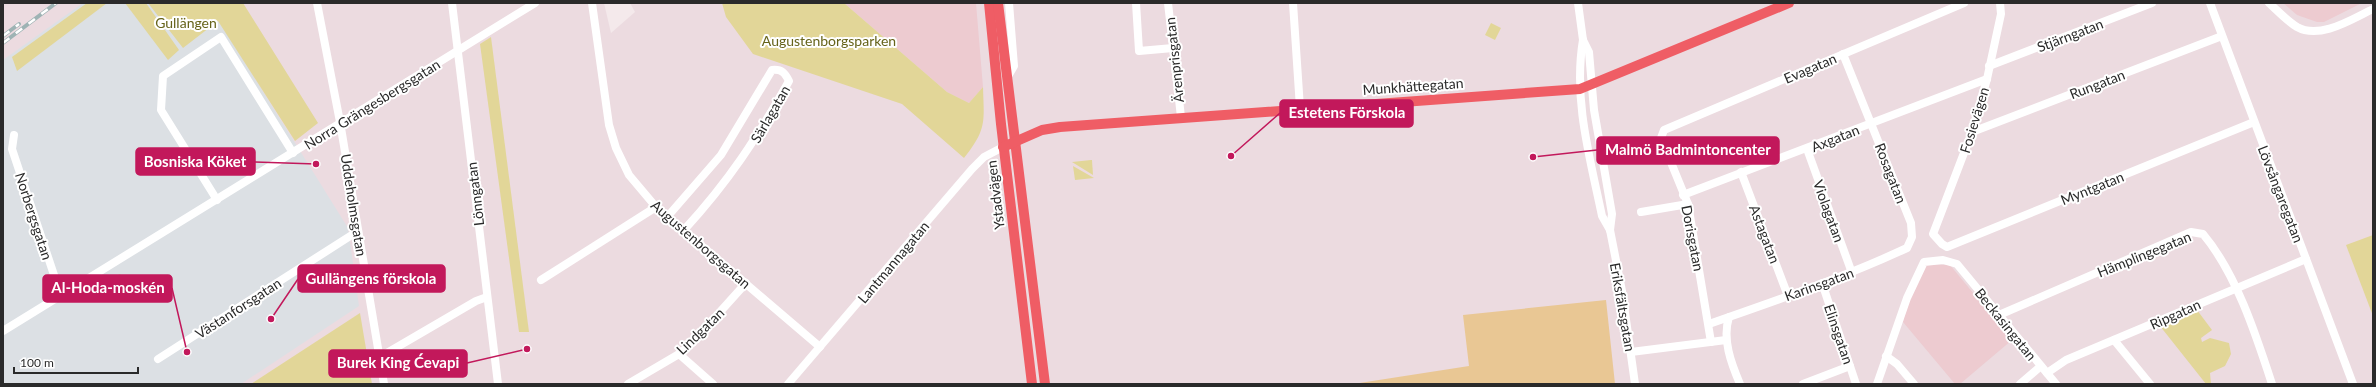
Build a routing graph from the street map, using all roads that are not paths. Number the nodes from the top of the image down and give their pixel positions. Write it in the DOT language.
graph roads {
  1 [pos="317,3"];
  2 [pos="452,3"];
  3 [pos="536,3"];
  4 [pos="592,3"];
  5 [pos="990,3"];
  6 [pos="998,3"];
  7 [pos="1009,3"];
  8 [pos="1136,3"];
  9 [pos="1168,3"];
  10 [pos="1293,3"];
  11 [pos="1578,3"];
  12 [pos="1789,3"];
  13 [pos="1964,3"];
  14 [pos="2000,3"];
  15 [pos="2152,3"];
  16 [pos="2210,3"];
  17 [pos="2269,3"];
  18 [pos="2373,11"];
  19 [pos="2222,36"];
  20 [pos="1583,40"];
  21 [pos="1173,48"];
  22 [pos="459,50"];
  23 [pos="1843,54"];
  24 [pos="1989,66"];
  25 [pos="1007,78"];
  26 [pos="1987,79"];
  27 [pos="1592,85"];
  28 [pos="1580,89"];
  29 [pos="1300,108"];
  30 [pos="1181,117"];
  31 [pos="340,122"];
  32 [pos="2254,122"];
  33 [pos="1872,123"];
  34 [pos="1972,132"];
  35 [pos="14,135"];
  36 [pos="1661,138"];
  37 [pos="1014,142"];
  38 [pos="1003,146"];
  39 [pos="1807,149"];
  40 [pos="293,153"];
  41 [pos="1741,172"];
  42 [pos="1683,195"];
  43 [pos="217,200"];
  44 [pos="1688,204"];
  45 [pos="656,207"];
  46 [pos="1641,212"];
  47 [pos="668,216"];
  48 [pos="684,230"];
  49 [pos="1610,230"];
  50 [pos="358,231"];
  51 [pos="1933,234"];
  52 [pos="1907,248"];
  53 [pos="2306,259"];
  54 [pos="1852,273"];
  55 [pos="541,280"];
  56 [pos="746,283"];
  57 [pos="1822,283"];
  58 [pos="2235,287"];
  59 [pos="61,296"];
  60 [pos="1788,296"];
  61 [pos="487,297"];
  62 [pos="1999,315"];
  63 [pos="1729,318"];
  64 [pos="1709,324"];
  65 [pos="3,331"];
  66 [pos="1726,340"];
  67 [pos="2114,340"];
  68 [pos="1712,342"];
  69 [pos="820,347"];
  70 [pos="1632,352"];
  71 [pos="680,354"];
  72 [pos="1886,356"];
  73 [pos="380,358"];
  74 [pos="158,359"];
  75 [pos="1850,366"];
  76 [pos="2044,370"];
  77 [pos="384,384"];
  78 [pos="498,384"];
  79 [pos="628,384"];
  80 [pos="713,384"];
  81 [pos="788,384"];
  82 [pos="1032,384"];
  83 [pos="1045,384"];
  84 [pos="1635,384"];
  85 [pos="1740,384"];
  86 [pos="1803,384"];
  87 [pos="1856,384"];
  88 [pos="1877,384"];
  89 [pos="1914,384"];
  90 [pos="2020,384"];
  91 [pos="2056,384"];
  92 [pos="2150,384"];
  93 [pos="2272,384"];
  94 [pos="2353,384"];
  1 -- 31 [label="street, Uddeholmsgatan"];
  2 -- 22 [label="street, Lönngatan"];
  3 -- 22 [label="street, Norra Grängesbergsgatan"];
  4 -- 45 [label="street, Augustenborgsgatan"];
  5 -- 38 [label="main road, Ystadvägen"];
  6 -- 25 [label="main road, Ystadvägen"];
  7 -- 25 [label="street, Ystadvägen"];
  8 -- 21 [label="street"];
  9 -- 21 [label="street, Ärenprisgatan"];
  10 -- 29 [label="street"];
  11 -- 20 [label="street, Eriksfältsgatan"];
  12 -- 27 [label="main road, Munkhättegatan"];
  13 -- 23 [label="street, Evagatan"];
  14 -- 24 [label="street, Fosievägen"];
  15 -- 24 [label="street, Stjärngatan"];
  16 -- 19 [label="street, Lövsångaregatan"];
  17 -- 18 [label="street"];
  19 -- 32 [label="street, Lövsångaregatan"];
  19 -- 34 [label="street, Rungatan"];
  20 -- 27 [label="street, Eriksfältsgatan"];
  20 -- 28 [label="street, Eriksfältsgatan"];
  21 -- 30 [label="street, Ärenprisgatan"];
  22 -- 31 [label="street, Norra Grängesbergsgatan"];
  22 -- 61 [label="street, Lönngatan"];
  23 -- 33 [label="street, Rosagatan"];
  23 -- 36 [label="street, Evagatan"];
  24 -- 26 [label="street, Fosievägen"];
  25 -- 37 [label="main road, Ystadvägen"];
  26 -- 33 [label="street, Axgatan"];
  26 -- 34 [label="street, Fosievägen"];
  27 -- 28 [label="main road, Munkhättegatan"];
  27 -- 49 [label="street, Eriksfältsgatan"];
  28 -- 29 [label="main road, Munkhättegatan"];
  28 -- 49 [label="street, Eriksfältsgatan"];
  29 -- 30 [label="main road, Munkhättegatan"];
  30 -- 37 [label="main road, Munkhättegatan"];
  31 -- 40 [label="street, Norra Grängesbergsgatan"];
  31 -- 50 [label="street, Uddeholmsgatan"];
  32 -- 51 [label="street, Myntgatan"];
  32 -- 53 [label="street, Lövsångaregatan"];
  33 -- 39 [label="street, Axgatan"];
  33 -- 52 [label="street, Rosagatan"];
  34 -- 51 [label="street, Fosievägen"];
  35 -- 59 [label="street, Norbergsgatan"];
  36 -- 42 [label="street, Dorisgatan"];
  37 -- 38 [label="main road, Munkhättegatan"];
  37 -- 83 [label="main road, Ystadvägen"];
  38 -- 69 [label="street, Lantmannagatan"];
  38 -- 82 [label="main road, Ystadvägen"];
  39 -- 41 [label="street, Axgatan"];
  39 -- 54 [label="street, Violagatan"];
  40 -- 43 [label="street, Norra Grängesbergsgatan"];
  40 -- 43 [label="street"];
  41 -- 42 [label="street, Axgatan"];
  41 -- 60 [label="street, Astagatan"];
  42 -- 44 [label="street, Dorisgatan"];
  43 -- 59 [label="street, Norra Grängesbergsgatan"];
  44 -- 46 [label="street"];
  44 -- 64 [label="street, Dorisgatan"];
  45 -- 47 [label="street, Augustenborgsgatan"];
  45 -- 55 [label="street"];
  47 -- 48 [label="street, Augustenborgsgatan"];
  47 -- 48 [label="street, Särlagatan"];
  48 -- 56 [label="street, Augustenborgsgatan"];
  49 -- 70 [label="street, Eriksfältsgatan"];
  50 -- 73 [label="street, Uddeholmsgatan"];
  50 -- 74 [label="street, Västanforsgatan"];
  52 -- 54 [label="street, Karinsgatan"];
  53 -- 58 [label="street, Ripgatan"];
  53 -- 94 [label="street, Lövsångaregatan"];
  54 -- 57 [label="street, Karinsgatan"];
  56 -- 69 [label="street, Augustenborgsgatan"];
  56 -- 71 [label="street, Lindgatan"];
  57 -- 60 [label="street, Karinsgatan"];
  57 -- 75 [label="street, Elinsgatan"];
  58 -- 62 [label="street, Hämplingegatan"];
  58 -- 67 [label="street, Ripgatan"];
  58 -- 93 [label="street, Hämplingegatan"];
  59 -- 65 [label="street, Norra Grängesbergsgatan"];
  60 -- 63 [label="street, Karinsgatan"];
  61 -- 73 [label="street"];
  61 -- 78 [label="street, Lönngatan"];
  62 -- 72 [label="street, Beckasingatan"];
  62 -- 76 [label="street, Beckasingatan"];
  63 -- 64 [label="street, Karinsgatan"];
  63 -- 66 [label="street"];
  64 -- 68 [label="street, Dorisgatan"];
  66 -- 68 [label="street"];
  66 -- 85 [label="street"];
  67 -- 76 [label="street, Ripgatan"];
  67 -- 92 [label="street"];
  68 -- 70 [label="street"];
  69 -- 81 [label="street, Lantmannagatan"];
  70 -- 84 [label="street, Eriksfältsgatan"];
  71 -- 79 [label="street, Lindgatan"];
  71 -- 80 [label="street"];
  72 -- 88 [label="street"];
  72 -- 89 [label="street"];
  73 -- 77 [label="street, Uddeholmsgatan"];
  75 -- 86 [label="street"];
  75 -- 87 [label="street, Elinsgatan"];
  76 -- 90 [label="street, Ripgatan"];
  76 -- 91 [label="street, Beckasingatan"];
}
